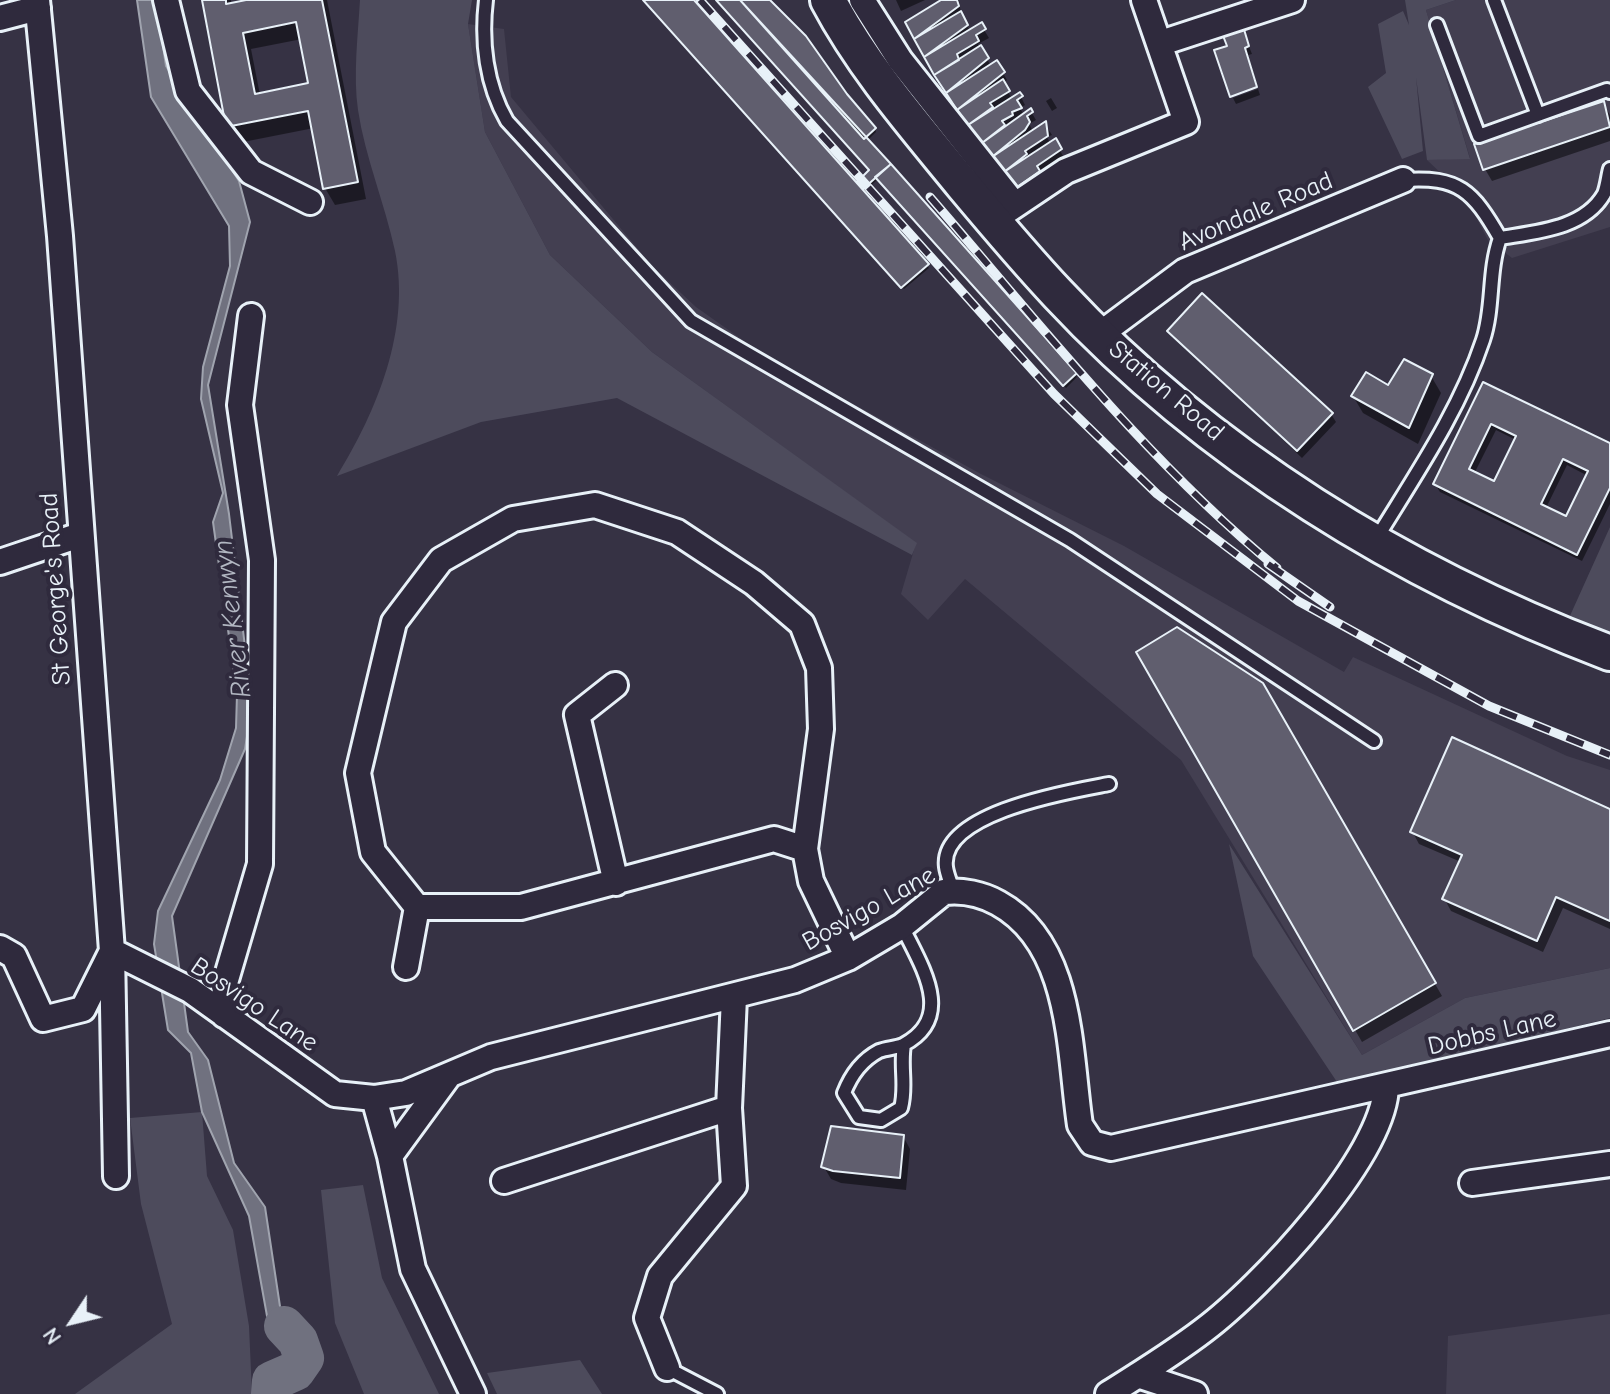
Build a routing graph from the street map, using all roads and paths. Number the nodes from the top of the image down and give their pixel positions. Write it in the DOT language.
graph roads {
  1 [pos="166,0"];
  2 [pos="486,0"];
  3 [pos="828,0"];
  4 [pos="862,0"];
  5 [pos="1144,0"];
  6 [pos="1494,0"];
  7 [pos="1280,1"];
  8 [pos="38,4"];
  9 [pos="0,18"];
  10 [pos="1437,25"];
  11 [pos="1161,43"];
  12 [pos="1610,92"];
  13 [pos="1538,115"];
  14 [pos="1610,169"];
  15 [pos="1403,180"];
  16 [pos="310,202"];
  17 [pos="1004,212"];
  18 [pos="1500,238"];
  19 [pos="251,316"];
  20 [pos="1099,335"];
  21 [pos="80,535"];
  22 [pos="1374,543"];
  23 [pos="0,562"];
  24 [pos="1610,653"];
  25 [pos="615,685"];
  26 [pos="1374,741"];
  27 [pos="1109,784"];
  28 [pos="805,849"];
  29 [pos="616,883"];
  30 [pos="953,891"];
  31 [pos="417,907"];
  32 [pos="902,926"];
  33 [pos="0,948"];
  34 [pos="112,951"];
  35 [pos="848,958"];
  36 [pos="406,967"];
  37 [pos="734,997"];
  38 [pos="224,1015"];
  39 [pos="1610,1034"];
  40 [pos="904,1045"];
  41 [pos="448,1077"];
  42 [pos="1386,1086"];
  43 [pos="374,1098"];
  44 [pos="729,1108"];
  45 [pos="390,1156"];
  46 [pos="1610,1164"];
  47 [pos="116,1176"];
  48 [pos="504,1181"];
  49 [pos="1472,1183"];
  50 [pos="667,1368"];
  51 [pos="1138,1375"];
  52 [pos="473,1394"];
  53 [pos="717,1394"];
  54 [pos="1108,1394"];
  55 [pos="1195,1394"];
  1 -- 16 [label="street"];
  2 -- 26 [label="lane"];
  3 -- 17 [label="street, Station Road"];
  4 -- 17 [label="street"];
  5 -- 11 [label="street"];
  6 -- 13 [label="lane"];
  7 -- 11 [label="street"];
  8 -- 9 [label="street"];
  8 -- 21 [label="street, St George's Road"];
  10 -- 13 [label="lane"];
  11 -- 17 [label="street"];
  12 -- 13 [label="lane"];
  14 -- 18 [label="lane"];
  15 -- 18 [label="lane"];
  15 -- 20 [label="street, Avondale Road"];
  17 -- 20 [label="street, Station Road"];
  18 -- 22 [label="lane"];
  19 -- 38 [label="street"];
  20 -- 22 [label="street, Station Road"];
  21 -- 23 [label="street"];
  21 -- 34 [label="street, St George's Road"];
  22 -- 24 [label="street, Station Road"];
  25 -- 29 [label="street"];
  27 -- 30 [label="lane"];
  28 -- 29 [label="street"];
  28 -- 31 [label="street"];
  28 -- 35 [label="street"];
  29 -- 31 [label="street"];
  30 -- 32 [label="street, Bosvigo Lane"];
  30 -- 42 [label="street, Bosvigo Lane"];
  31 -- 36 [label="street"];
  32 -- 35 [label="street, Bosvigo Lane"];
  32 -- 40 [label="lane"];
  33 -- 34 [label="street"];
  34 -- 38 [label="street, Bosvigo Lane"];
  34 -- 47 [label="street, St George's Road"];
  35 -- 37 [label="street, Bosvigo Lane"];
  37 -- 41 [label="street, Bosvigo Lane"];
  37 -- 44 [label="street"];
  38 -- 43 [label="street, Bosvigo Lane"];
  39 -- 42 [label="street, Dobbs Lane"];
  40 -- 40 [label="lane"];
  41 -- 43 [label="street, Bosvigo Lane"];
  41 -- 45 [label="street"];
  42 -- 51 [label="street"];
  43 -- 45 [label="street"];
  44 -- 48 [label="street"];
  44 -- 50 [label="street"];
  45 -- 52 [label="street"];
  46 -- 49 [label="street"];
  50 -- 53 [label="lane"];
  51 -- 54 [label="street"];
  51 -- 55 [label="street"];
}
